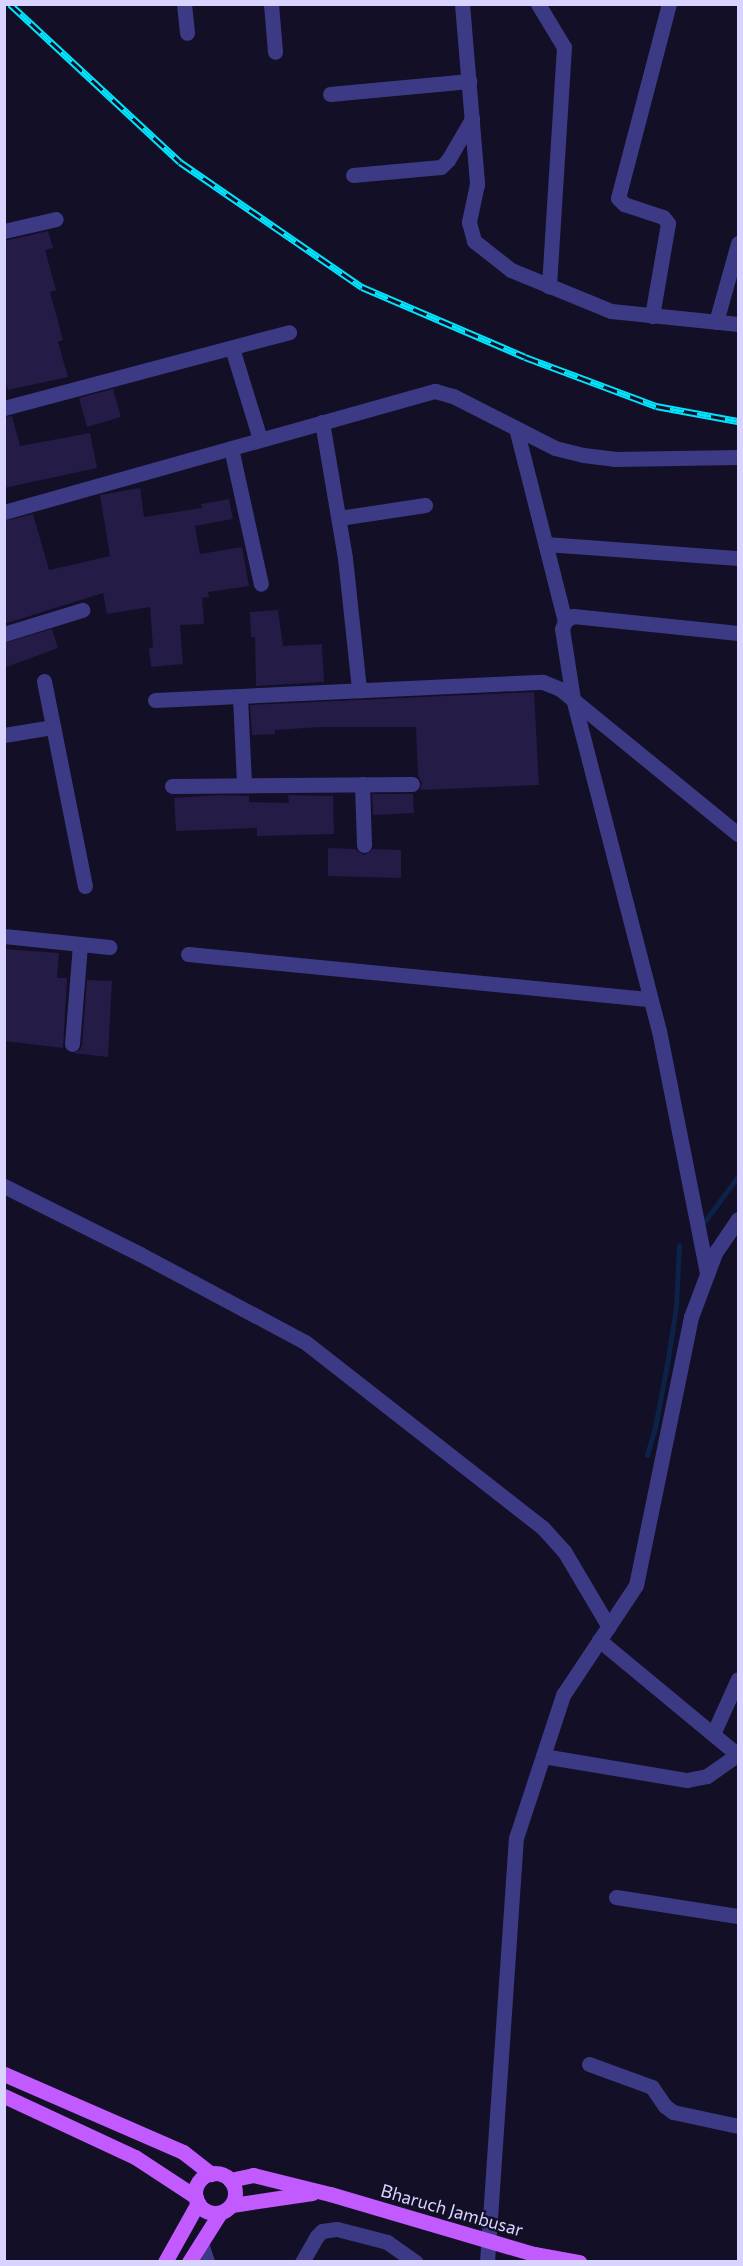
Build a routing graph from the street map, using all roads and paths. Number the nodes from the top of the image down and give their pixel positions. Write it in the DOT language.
graph roads {
  1 [pos="184,4"];
  2 [pos="271,4"];
  3 [pos="462,4"];
  4 [pos="538,4"];
  5 [pos="669,4"];
  6 [pos="187,33"];
  7 [pos="275,52"];
  8 [pos="469,81"];
  9 [pos="330,94"];
  10 [pos="472,119"];
  11 [pos="353,175"];
  12 [pos="56,219"];
  13 [pos="4,231"];
  14 [pos="738,243"];
  15 [pos="549,287"];
  16 [pos="652,316"];
  17 [pos="716,322"];
  18 [pos="738,324"];
  19 [pos="289,333"];
  20 [pos="232,348"];
  21 [pos="4,408"];
  22 [pos="322,422"];
  23 [pos="516,428"];
  24 [pos="260,440"];
  25 [pos="231,448"];
  26 [pos="738,457"];
  27 [pos="425,505"];
  28 [pos="4,512"];
  29 [pos="339,518"];
  30 [pos="546,544"];
  31 [pos="738,558"];
  32 [pos="261,584"];
  33 [pos="82,610"];
  34 [pos="565,621"];
  35 [pos="738,633"];
  36 [pos="4,634"];
  37 [pos="44,681"];
  38 [pos="359,690"];
  39 [pos="240,696"];
  40 [pos="155,699"];
  41 [pos="573,699"];
  42 [pos="53,727"];
  43 [pos="4,735"];
  44 [pos="362,784"];
  45 [pos="412,784"];
  46 [pos="244,785"];
  47 [pos="172,786"];
  48 [pos="738,834"];
  49 [pos="364,844"];
  50 [pos="85,886"];
  51 [pos="4,936"];
  52 [pos="80,944"];
  53 [pos="109,947"];
  54 [pos="188,954"];
  55 [pos="650,999"];
  56 [pos="72,1044"];
  57 [pos="4,1186"];
  58 [pos="738,1219"];
  59 [pos="707,1273"];
  60 [pos="609,1627"];
  61 [pos="599,1640"];
  62 [pos="738,1679"];
  63 [pos="713,1734"];
  64 [pos="738,1754"];
  65 [pos="543,1756"];
  66 [pos="616,1897"];
  67 [pos="738,1916"];
  68 [pos="589,2064"];
  69 [pos="4,2074"];
  70 [pos="4,2096"];
  71 [pos="738,2126"];
  72 [pos="211,2174"];
  73 [pos="230,2180"];
  74 [pos="315,2192"];
  75 [pos="197,2200"];
  76 [pos="226,2209"];
  77 [pos="201,2243"];
  78 [pos="165,2262"];
  79 [pos="189,2262"];
  80 [pos="207,2262"];
  81 [pos="302,2262"];
  82 [pos="416,2262"];
  83 [pos="487,2262"];
  84 [pos="579,2262"];
  1 -- 6 [label="street"];
  2 -- 7 [label="street"];
  3 -- 8 [label="street"];
  4 -- 15 [label="street"];
  5 -- 16 [label="street"];
  8 -- 9 [label="street"];
  8 -- 10 [label="street"];
  10 -- 11 [label="street"];
  10 -- 15 [label="street"];
  12 -- 13 [label="street"];
  14 -- 17 [label="street"];
  15 -- 16 [label="street"];
  16 -- 17 [label="street"];
  17 -- 18 [label="street"];
  19 -- 20 [label="street"];
  20 -- 21 [label="street"];
  20 -- 24 [label="street"];
  22 -- 23 [label="street"];
  22 -- 24 [label="street"];
  22 -- 29 [label="street"];
  23 -- 26 [label="street"];
  23 -- 30 [label="street"];
  24 -- 25 [label="street"];
  25 -- 28 [label="street"];
  25 -- 32 [label="street"];
  27 -- 29 [label="street"];
  29 -- 38 [label="street"];
  30 -- 31 [label="street"];
  30 -- 34 [label="street"];
  33 -- 36 [label="street"];
  34 -- 35 [label="street"];
  34 -- 41 [label="street"];
  37 -- 42 [label="street"];
  38 -- 39 [label="street"];
  38 -- 41 [label="street"];
  39 -- 40 [label="street"];
  39 -- 46 [label="street"];
  41 -- 48 [label="street"];
  41 -- 55 [label="street"];
  42 -- 43 [label="street"];
  42 -- 50 [label="street"];
  44 -- 45 [label="street"];
  44 -- 46 [label="street"];
  44 -- 49 [label="street"];
  46 -- 47 [label="street"];
  51 -- 52 [label="street"];
  52 -- 53 [label="street"];
  52 -- 56 [label="street"];
  54 -- 55 [label="street"];
  55 -- 59 [label="street"];
  57 -- 60 [label="street"];
  58 -- 59 [label="street"];
  59 -- 60 [label="street"];
  60 -- 61 [label="street"];
  61 -- 63 [label="street"];
  61 -- 65 [label="street"];
  62 -- 63 [label="street"];
  63 -- 64 [label="street"];
  64 -- 65 [label="street"];
  65 -- 83 [label="street"];
  66 -- 67 [label="street"];
  68 -- 71 [label="street"];
  69 -- 72 [label="main road"];
  70 -- 75 [label="main road"];
  72 -- 73 [label="main road"];
  72 -- 75 [label="main road"];
  73 -- 74 [label="main road, Bharuch Jambusar"];
  73 -- 76 [label="main road"];
  74 -- 76 [label="main road, Bharuch Jambusar"];
  74 -- 84 [label="main road, Bharuch Jambusar, bridge"];
  75 -- 76 [label="main road"];
  75 -- 78 [label="main road"];
  76 -- 77 [label="main road"];
  77 -- 79 [label="main road"];
  77 -- 80 [label="street"];
  81 -- 82 [label="street"];
}
